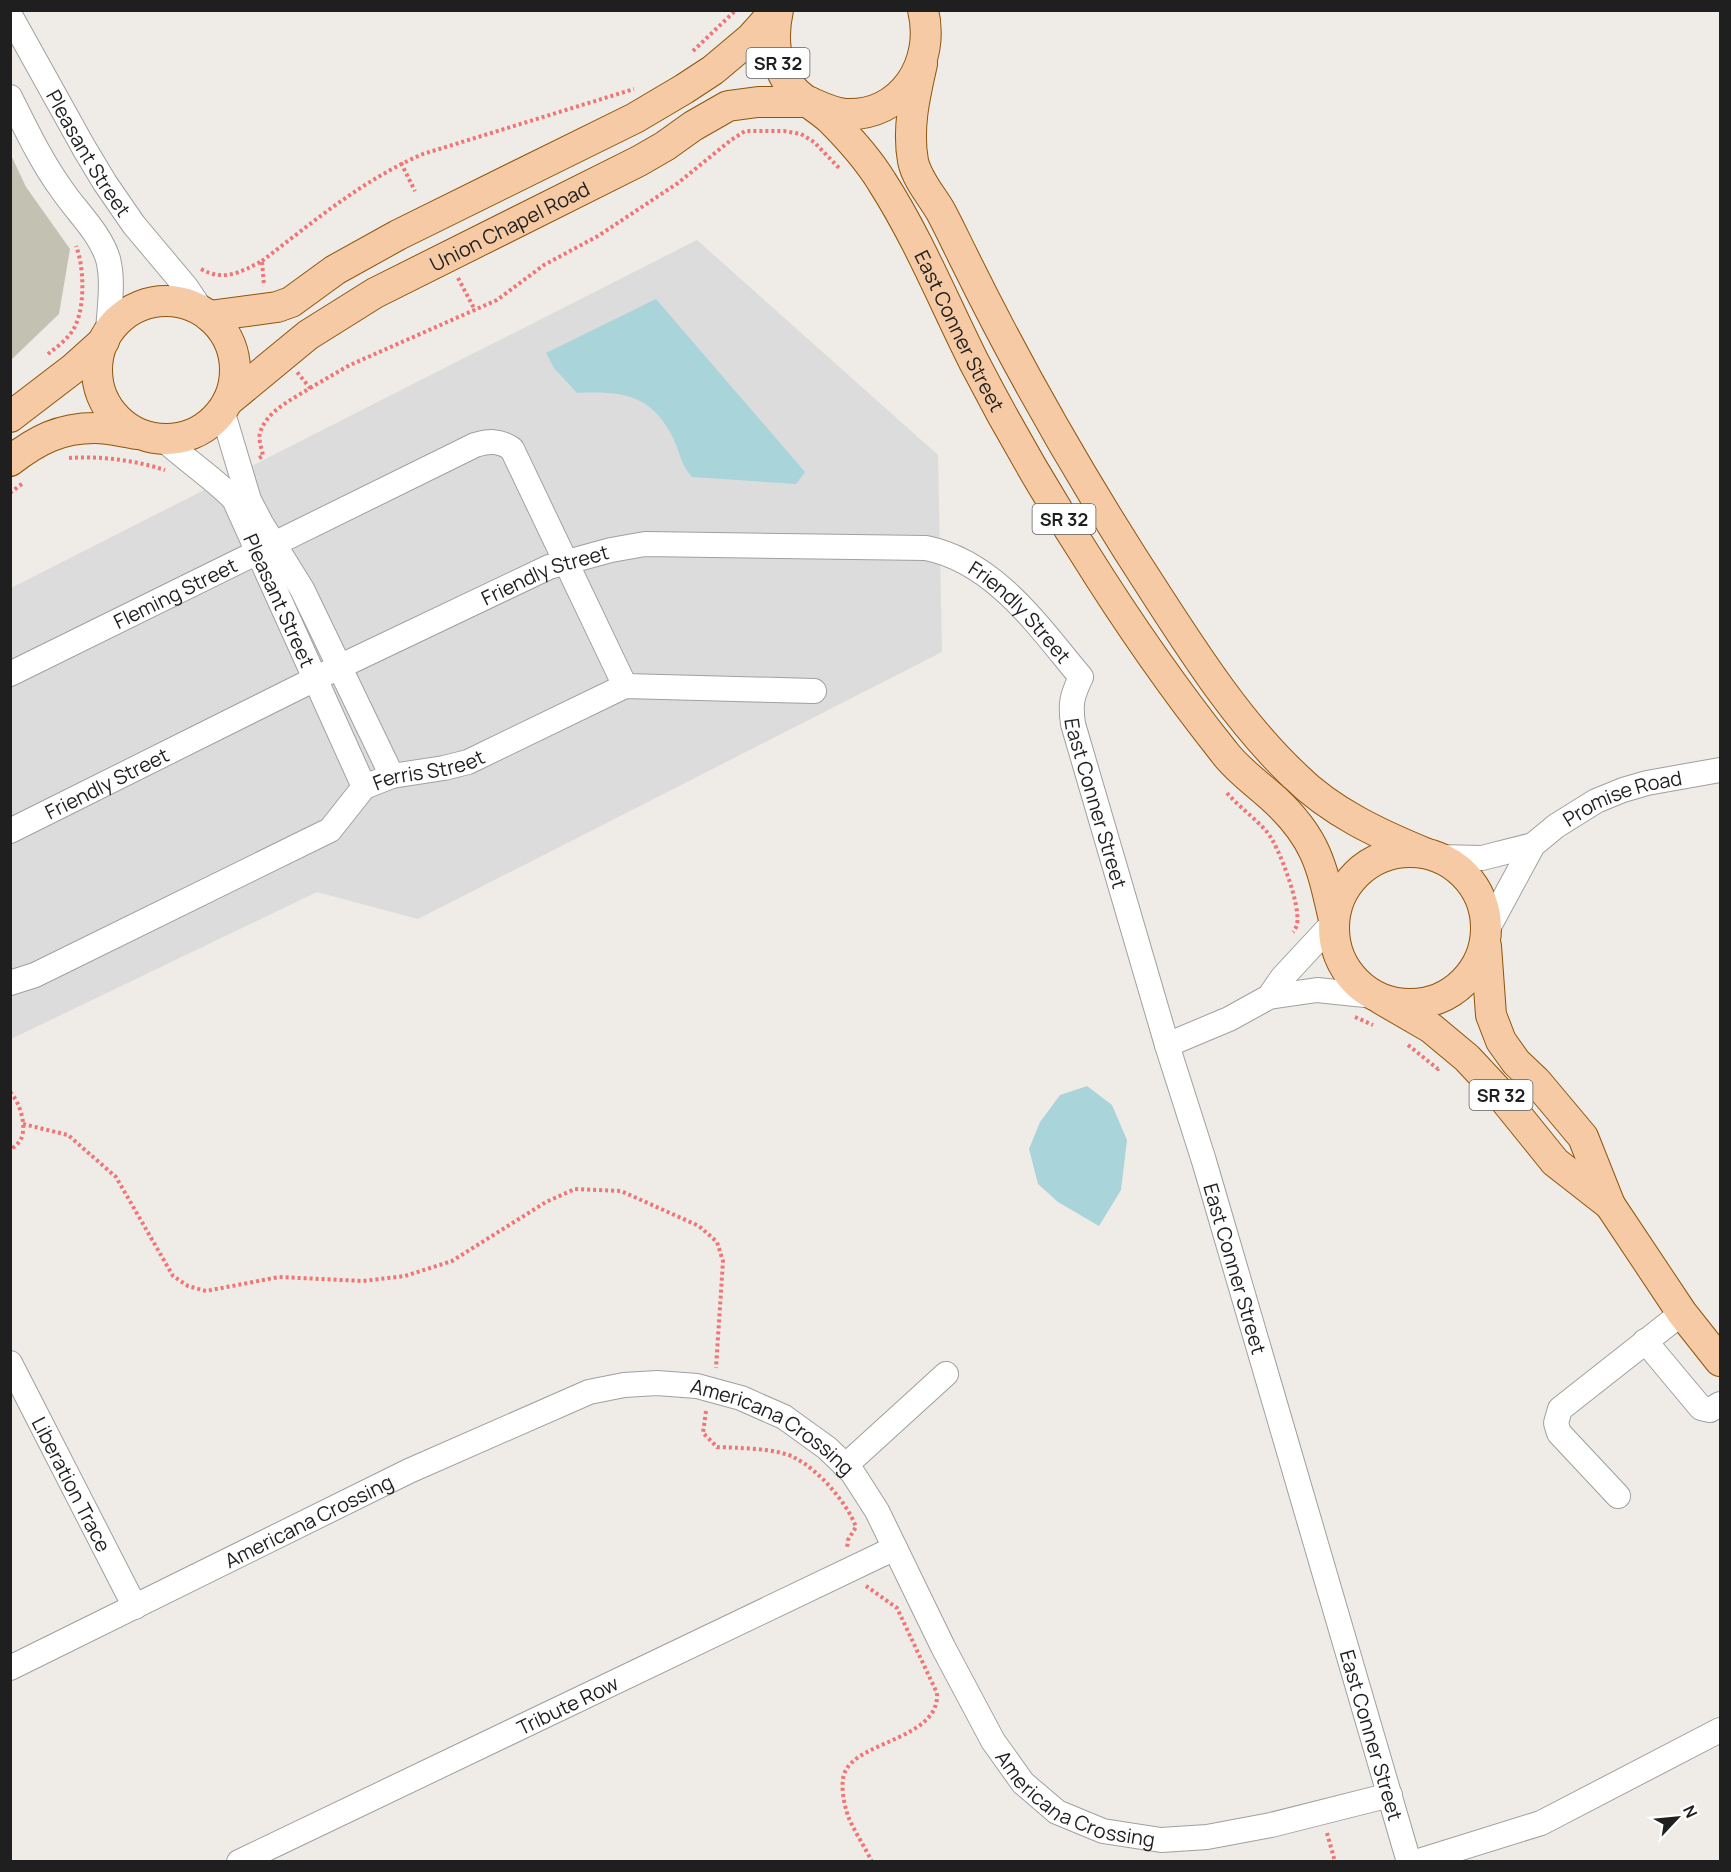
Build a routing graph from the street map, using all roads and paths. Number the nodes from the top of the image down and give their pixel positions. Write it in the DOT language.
graph roads {
  1 [pos="736,10"];
  2 [pos="777,10"];
  3 [pos="923,10"];
  4 [pos="10,15"];
  5 [pos="690,54"];
  6 [pos="922,64"];
  7 [pos="642,86"];
  8 [pos="10,97"];
  9 [pos="810,103"];
  10 [pos="401,163"];
  11 [pos="842,172"];
  12 [pos="415,191"];
  13 [pos="75,243"];
  14 [pos="262,261"];
  15 [pos="196,266"];
  16 [pos="457,275"];
  17 [pos="264,289"];
  18 [pos="475,310"];
  19 [pos="206,314"];
  20 [pos="106,337"];
  21 [pos="40,361"];
  22 [pos="295,369"];
  23 [pos="310,388"];
  24 [pos="225,405"];
  25 [pos="10,417"];
  26 [pos="153,437"];
  27 [pos="264,456"];
  28 [pos="69,458"];
  29 [pos="10,461"];
  30 [pos="174,472"];
  31 [pos="265,547"];
  32 [pos="565,562"];
  33 [pos="339,667"];
  34 [pos="10,674"];
  35 [pos="1081,677"];
  36 [pos="315,680"];
  37 [pos="625,686"];
  38 [pos="814,691"];
  39 [pos="1720,770"];
  40 [pos="392,776"];
  41 [pos="364,787"];
  42 [pos="10,831"];
  43 [pos="1533,845"];
  44 [pos="1431,855"];
  45 [pos="1334,921"];
  46 [pos="1486,935"];
  47 [pos="10,983"];
  48 [pos="1269,997"];
  49 [pos="1378,997"];
  50 [pos="1349,1013"];
  51 [pos="1378,1028"];
  52 [pos="1401,1040"];
  53 [pos="1167,1045"];
  54 [pos="1445,1060"];
  55 [pos="10,1092"];
  56 [pos="23,1124"];
  57 [pos="10,1150"];
  58 [pos="1610,1205"];
  59 [pos="1682,1312"];
  60 [pos="1645,1341"];
  61 [pos="1720,1361"];
  62 [pos="10,1363"];
  63 [pos="716,1368"];
  64 [pos="946,1374"];
  65 [pos="1720,1404"];
  66 [pos="706,1408"];
  67 [pos="845,1466"];
  68 [pos="1618,1496"];
  69 [pos="895,1548"];
  70 [pos="847,1549"];
  71 [pos="865,1585"];
  72 [pos="135,1607"];
  73 [pos="10,1668"];
  74 [pos="1720,1730"];
  75 [pos="1390,1795"];
  76 [pos="1322,1812"];
  77 [pos="239,1862"];
  78 [pos="872,1862"];
  79 [pos="1335,1862"];
  80 [pos="1409,1862"];
  81 [pos="1416,1862"];
  1 -- 5 [label="path"];
  2 -- 9 [label="main road, SR 32"];
  2 -- 19 [label="main road, Union Chapel Road"];
  3 -- 6 [label="main road, SR 32"];
  4 -- 19 [label="street, Pleasant Street"];
  6 -- 9 [label="main road"];
  6 -- 44 [label="main road, East Conner Street / SR 32"];
  7 -- 10 [label="path"];
  8 -- 20 [label="street, Pleasant Street"];
  9 -- 24 [label="main road, Union Chapel Road"];
  9 -- 45 [label="main road, East Conner Street / SR 32"];
  10 -- 12 [label="path"];
  10 -- 14 [label="path"];
  11 -- 18 [label="path"];
  13 -- 21 [label="path"];
  14 -- 15 [label="path"];
  14 -- 17 [label="path"];
  16 -- 18 [label="path"];
  18 -- 23 [label="path"];
  19 -- 20 [label="main road"];
  19 -- 24 [label="main road"];
  20 -- 25 [label="main road"];
  20 -- 26 [label="main road"];
  22 -- 23 [label="path"];
  23 -- 27 [label="path"];
  24 -- 26 [label="main road"];
  24 -- 31 [label="street, Pleasant Street"];
  26 -- 29 [label="main road"];
  26 -- 31 [label="street, Pleasant Street"];
  28 -- 30 [label="path"];
  31 -- 32 [label="street, Fleming Street"];
  31 -- 33 [label="street, Pleasant Street"];
  31 -- 34 [label="street, Fleming Street"];
  31 -- 36 [label="street, Pleasant Street"];
  32 -- 33 [label="street, Friendly Street"];
  32 -- 35 [label="street, Friendly Street"];
  32 -- 37 [label="street"];
  33 -- 36 [label="street, Friendly Street"];
  33 -- 40 [label="street, Pleasant Street"];
  35 -- 53 [label="street, East Conner Street"];
  36 -- 41 [label="street, Pleasant Street"];
  36 -- 42 [label="street, Friendly Street"];
  37 -- 38 [label="street, Ferris Street"];
  37 -- 40 [label="street, Ferris Street"];
  39 -- 43 [label="street, Promise Road"];
  40 -- 41 [label="street, Ferris Street"];
  41 -- 47 [label="street, Ferris Street"];
  43 -- 44 [label="street, Promise Road"];
  43 -- 46 [label="street, Promise Road"];
  44 -- 45 [label="main road"];
  44 -- 46 [label="main road"];
  45 -- 48 [label="street"];
  45 -- 49 [label="main road"];
  46 -- 49 [label="main road"];
  46 -- 58 [label="main road, SR 32"];
  48 -- 49 [label="street"];
  48 -- 53 [label="street"];
  49 -- 58 [label="main road, SR 32"];
  50 -- 51 [label="path"];
  52 -- 54 [label="path"];
  53 -- 75 [label="street, East Conner Street"];
  55 -- 56 [label="path"];
  56 -- 57 [label="path"];
  56 -- 63 [label="path"];
  58 -- 59 [label="main road, SR 32"];
  59 -- 60 [label="street"];
  59 -- 61 [label="main road, SR 32"];
  60 -- 65 [label="street"];
  60 -- 68 [label="street"];
  62 -- 72 [label="street, Liberation Trace"];
  64 -- 67 [label="street"];
  66 -- 70 [label="path"];
  67 -- 69 [label="street, Americana Crossing"];
  67 -- 72 [label="street, Americana Crossing"];
  69 -- 76 [label="street, Americana Crossing"];
  69 -- 77 [label="street, Tribute Row"];
  71 -- 78 [label="path"];
  72 -- 73 [label="street, Americana Crossing"];
  74 -- 81 [label="street"];
  75 -- 76 [label="street, Americana Crossing"];
  75 -- 80 [label="street, East Conner Street"];
  76 -- 79 [label="path"];
}
